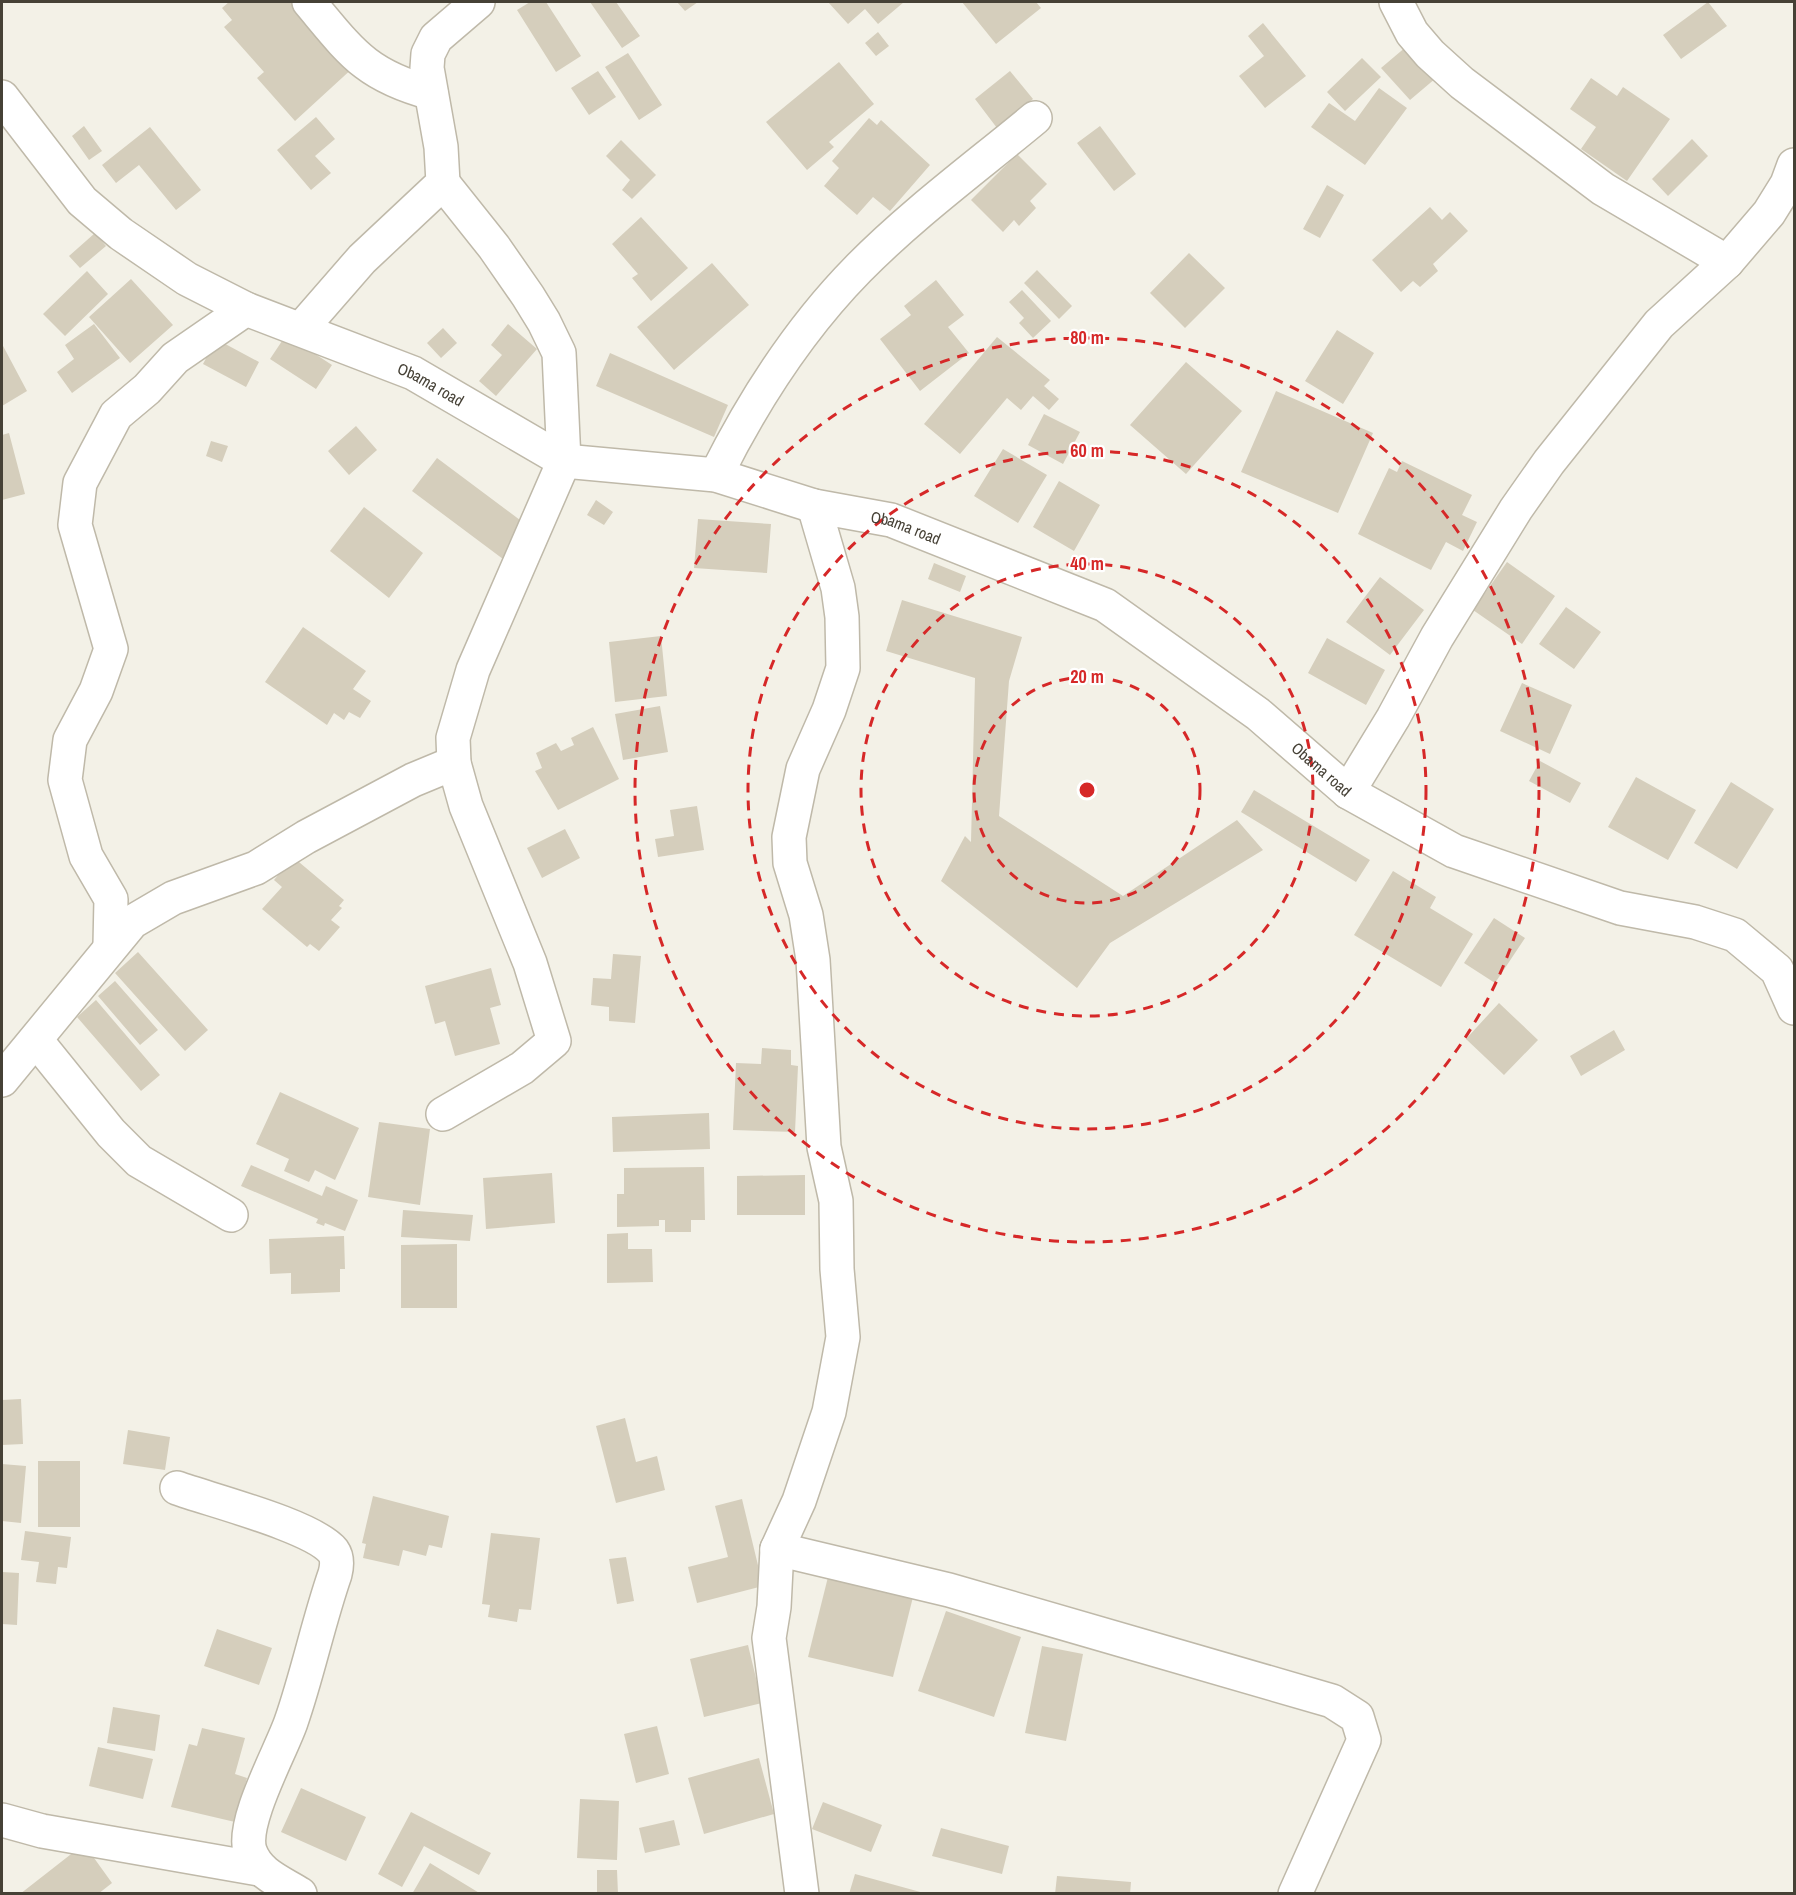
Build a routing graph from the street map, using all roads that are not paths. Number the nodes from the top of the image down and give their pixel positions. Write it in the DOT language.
graph roads {
  1 [pos="309,2"];
  2 [pos="478,2"];
  3 [pos="1396,2"];
  4 [pos="431,93"];
  5 [pos="2,98"];
  6 [pos="1035,118"];
  7 [pos="1794,165"];
  8 [pos="443,183"];
  9 [pos="1727,262"];
  10 [pos="246,309"];
  11 [pos="302,329"];
  12 [pos="564,462"];
  13 [pos="716,475"];
  14 [pos="814,506"];
  15 [pos="454,763"];
  16 [pos="1347,792"];
  17 [pos="110,945"];
  18 [pos="1794,1008"];
  19 [pos="36,1040"];
  20 [pos="2,1080"];
  21 [pos="443,1114"];
  22 [pos="231,1215"];
  23 [pos="177,1488"];
  24 [pos="777,1549"];
  25 [pos="2,1821"];
  26 [pos="259,1869"];
  27 [pos="300,1893"];
  28 [pos="802,1893"];
  29 [pos="1295,1893"];
  1 -- 4 [label="street"];
  2 -- 4 [label="street"];
  3 -- 9 [label="street"];
  4 -- 8 [label="street"];
  5 -- 10 [label="street, Obama road"];
  6 -- 13 [label="street"];
  7 -- 9 [label="street"];
  8 -- 11 [label="street"];
  8 -- 12 [label="street"];
  9 -- 16 [label="street"];
  10 -- 11 [label="street, Obama road"];
  10 -- 17 [label="street"];
  11 -- 12 [label="street, Obama road"];
  12 -- 13 [label="street, Obama road"];
  12 -- 15 [label="street"];
  13 -- 14 [label="street, Obama road"];
  14 -- 16 [label="street, Obama road"];
  14 -- 24 [label="street"];
  15 -- 17 [label="street"];
  15 -- 21 [label="street"];
  16 -- 18 [label="street, Obama road"];
  17 -- 19 [label="street"];
  19 -- 20 [label="street"];
  19 -- 22 [label="street"];
  23 -- 26 [label="street"];
  24 -- 28 [label="street"];
  24 -- 29 [label="street"];
  25 -- 26 [label="street"];
  26 -- 27 [label="street"];
}
